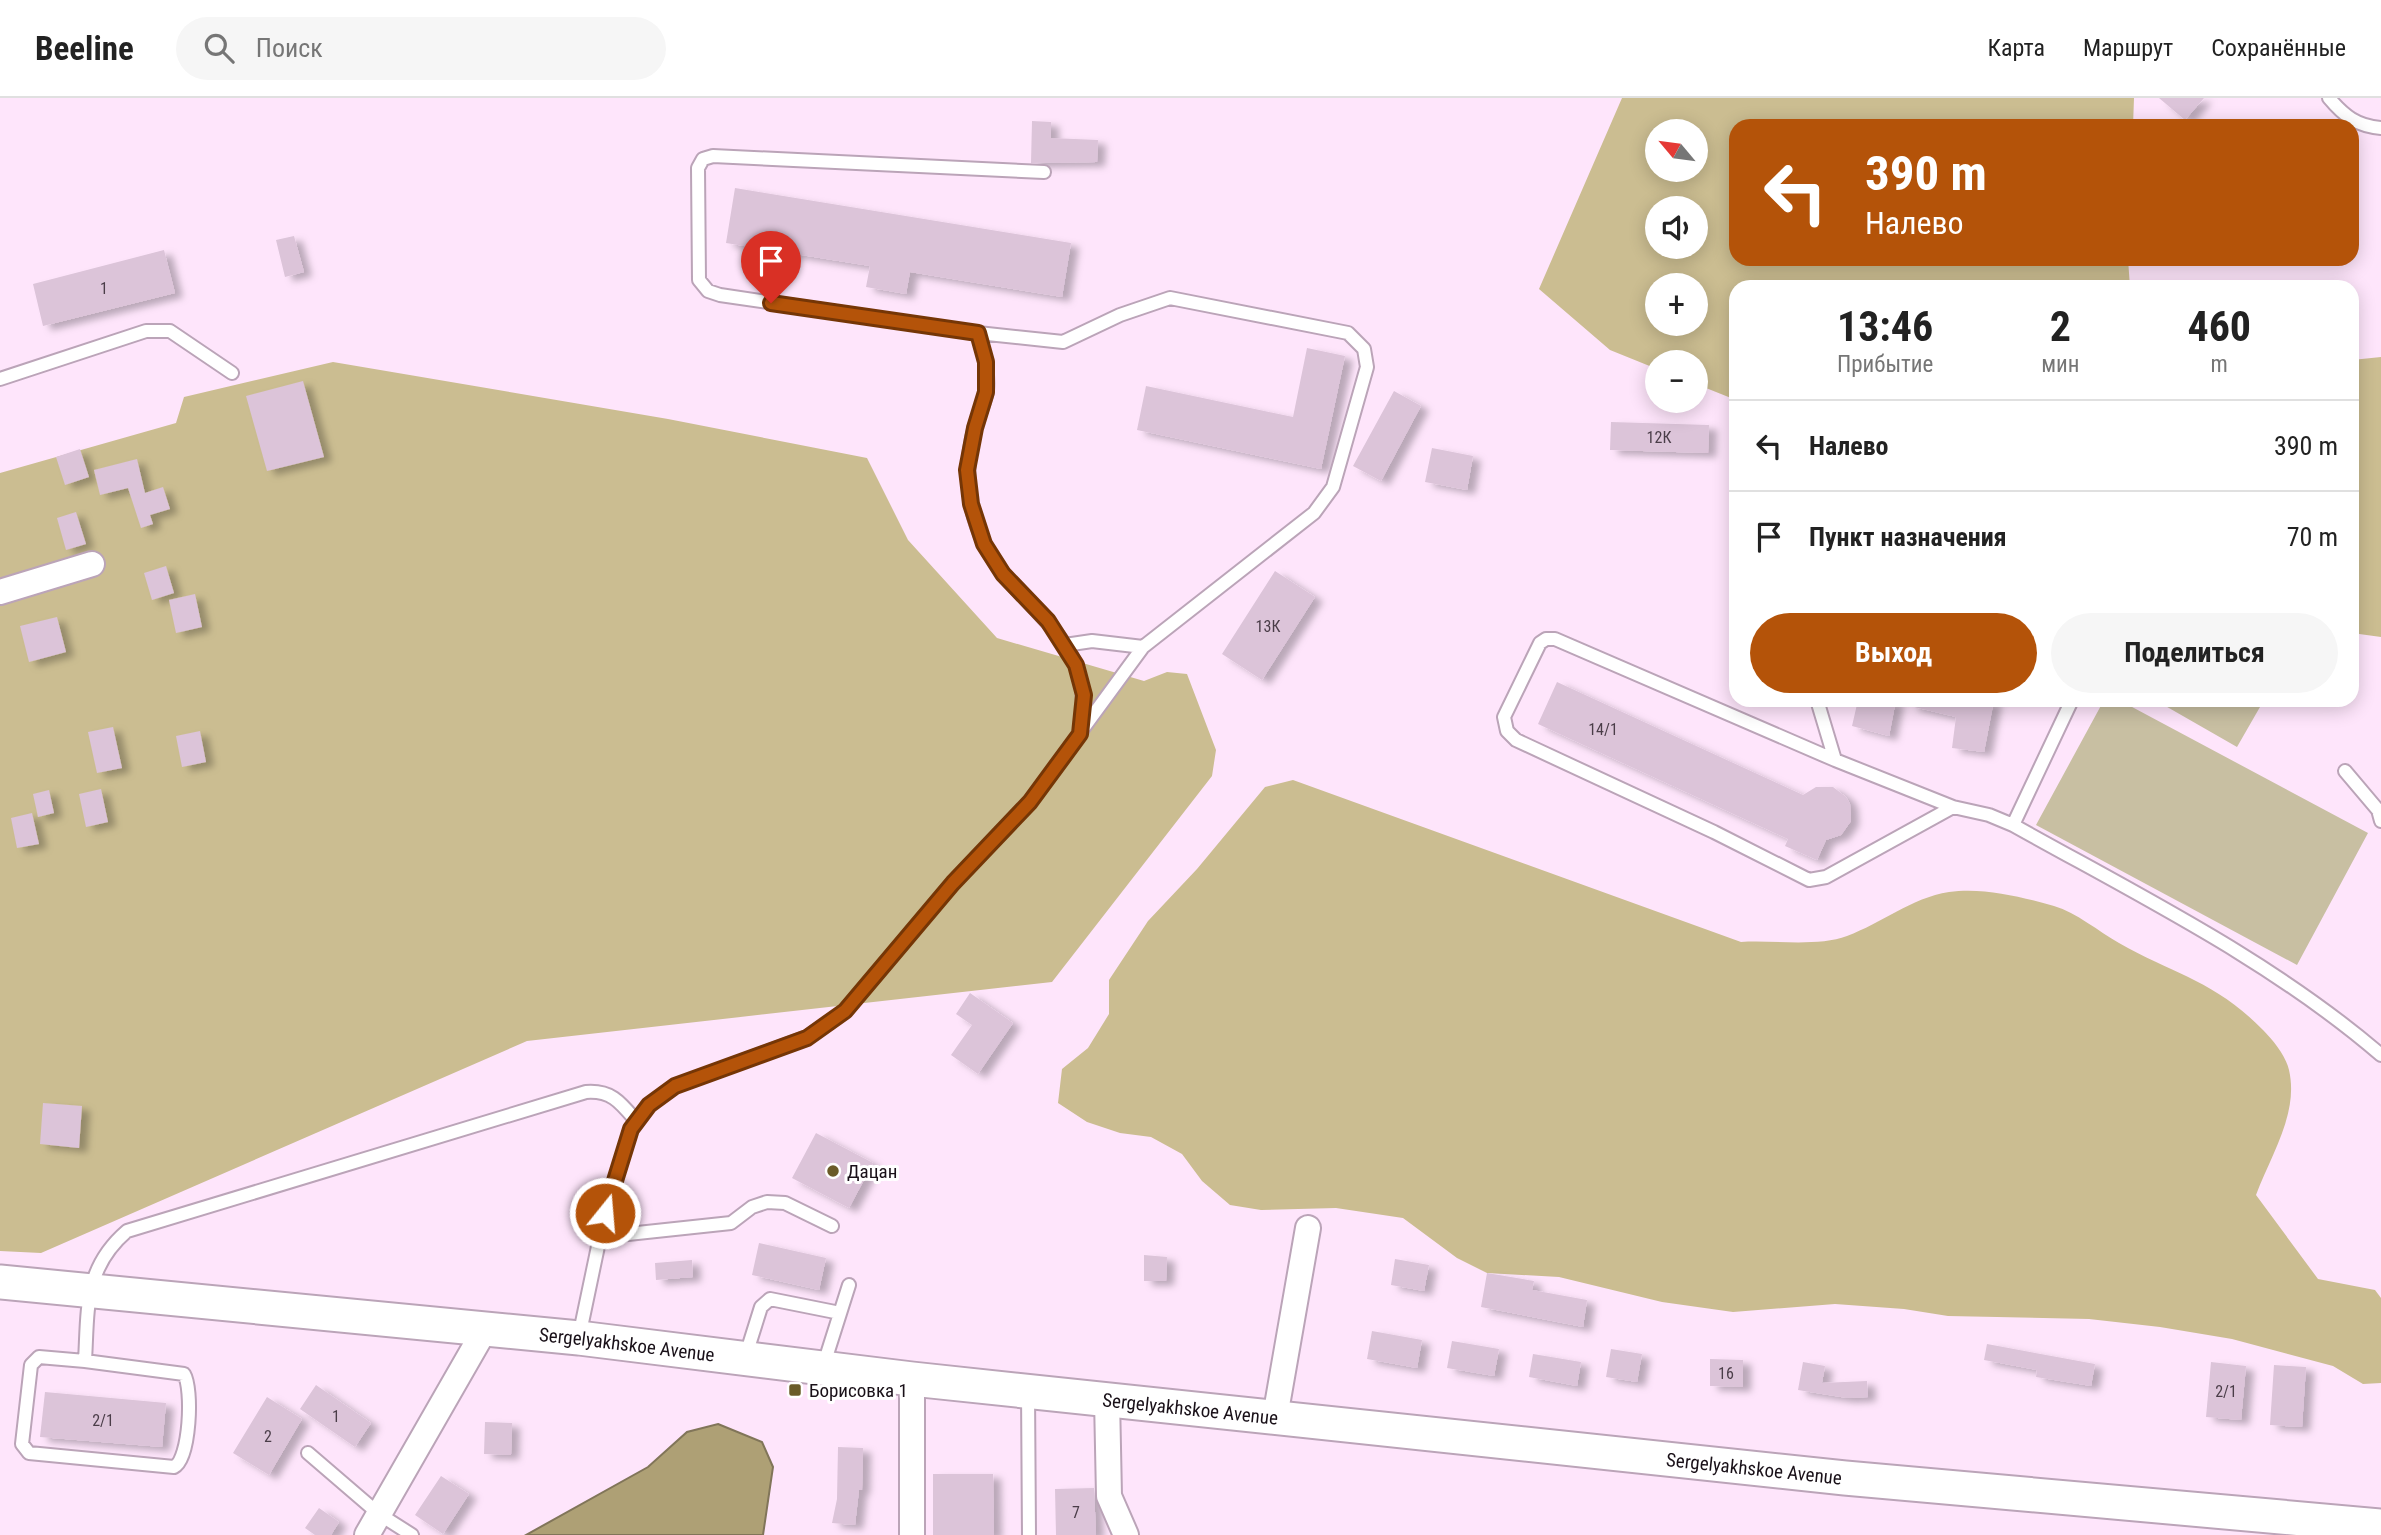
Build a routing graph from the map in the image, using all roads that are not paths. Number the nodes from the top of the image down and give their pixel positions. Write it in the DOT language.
graph roads {
  1 [pos="2329,98"];
  2 [pos="2349,119"];
  3 [pos="2359,123"];
  4 [pos="2381,128"];
  5 [pos="1044,172"];
  6 [pos="978,333"];
  7 [pos="232,373"];
  8 [pos="0,379"];
  9 [pos="92,564"];
  10 [pos="0,592"];
  11 [pos="1065,645"];
  12 [pos="1143,647"];
  13 [pos="1819,707"];
  14 [pos="2069,707"];
  15 [pos="1080,734"];
  16 [pos="1835,760"];
  17 [pos="2344,771"];
  18 [pos="1953,807"];
  19 [pos="2381,821"];
  20 [pos="2012,825"];
  21 [pos="2381,1055"];
  22 [pos="636,1122"];
  23 [pos="832,1226"];
  24 [pos="1308,1228"];
  25 [pos="600,1237"];
  26 [pos="0,1282"];
  27 [pos="849,1285"];
  28 [pos="89,1291"];
  29 [pos="840,1313"];
  30 [pos="484,1331"];
  31 [pos="579,1338"];
  32 [pos="745,1358"];
  33 [pos="85,1361"];
  34 [pos="823,1368"];
  35 [pos="912,1379"];
  36 [pos="1028,1391"];
  37 [pos="1107,1399"];
  38 [pos="1275,1417"];
  39 [pos="308,1452"];
  40 [pos="373,1524"];
  41 [pos="2381,1526"];
  42 [pos="412,1535"];
  43 [pos="912,1535"];
  44 [pos="1029,1535"];
  45 [pos="1126,1535"];
  1 -- 2 [label="lane"];
  3 -- 4 [label="lane"];
  5 -- 6 [label="lane"];
  6 -- 11 [label="lane"];
  6 -- 12 [label="lane"];
  7 -- 8 [label="lane"];
  9 -- 10 [label="street"];
  11 -- 12 [label="lane"];
  11 -- 15 [label="lane"];
  12 -- 15 [label="lane"];
  13 -- 16 [label="lane"];
  14 -- 20 [label="lane"];
  15 -- 22 [label="lane"];
  16 -- 18 [label="lane"];
  16 -- 18 [label="lane"];
  17 -- 19 [label="lane"];
  18 -- 20 [label="lane"];
  20 -- 21 [label="lane"];
  22 -- 25 [label="lane"];
  22 -- 28 [label="lane"];
  23 -- 25 [label="lane"];
  24 -- 38 [label="street"];
  25 -- 31 [label="lane"];
  26 -- 28 [label="main road, Sergelyakhskoe Avenue"];
  27 -- 29 [label="lane"];
  28 -- 30 [label="main road, Sergelyakhskoe Avenue"];
  28 -- 33 [label="lane"];
  29 -- 32 [label="lane"];
  29 -- 34 [label="lane"];
  30 -- 31 [label="main road, Sergelyakhskoe Avenue"];
  30 -- 40 [label="street"];
  31 -- 32 [label="main road, Sergelyakhskoe Avenue"];
  32 -- 34 [label="main road, Sergelyakhskoe Avenue"];
  33 -- 33 [label="lane"];
  34 -- 35 [label="main road, Sergelyakhskoe Avenue"];
  35 -- 36 [label="main road, Sergelyakhskoe Avenue"];
  35 -- 43 [label="street"];
  36 -- 37 [label="main road, Sergelyakhskoe Avenue"];
  36 -- 44 [label="lane"];
  37 -- 38 [label="main road, Sergelyakhskoe Avenue"];
  37 -- 45 [label="street"];
  38 -- 41 [label="main road, Sergelyakhskoe Avenue"];
  39 -- 40 [label="lane"];
  40 -- 42 [label="lane"];
}
